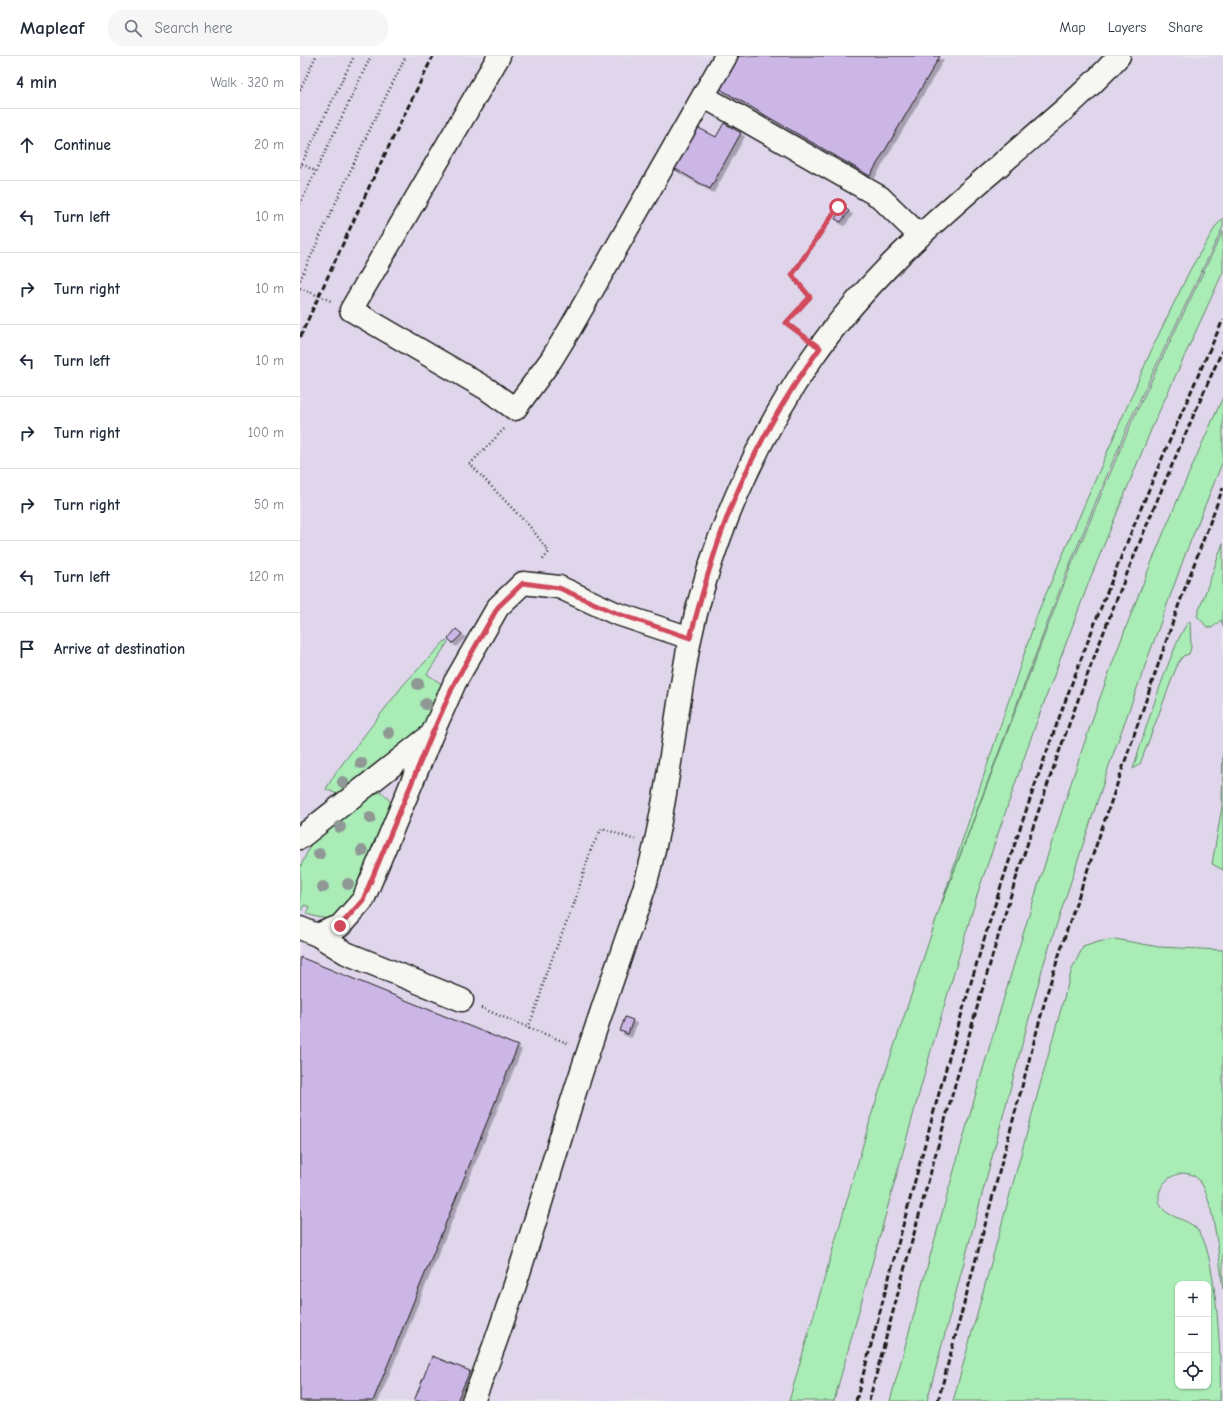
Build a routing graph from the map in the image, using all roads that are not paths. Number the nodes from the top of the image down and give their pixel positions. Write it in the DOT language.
graph roads {
  1 [pos="499,56"];
  2 [pos="726,56"];
  3 [pos="1119,56"];
  4 [pos="703,96"];
  5 [pos="920,236"];
  6 [pos="690,638"];
  7 [pos="432,734"];
  8 [pos="300,838"];
  9 [pos="309,932"];
  10 [pos="462,1000"];
  11 [pos="473,1401"];
  1 -- 4 [label="lane"];
  2 -- 4 [label="lane"];
  3 -- 5 [label="lane"];
  4 -- 5 [label="lane"];
  5 -- 6 [label="lane"];
  6 -- 7 [label="lane"];
  6 -- 11 [label="lane"];
  7 -- 8 [label="lane"];
  7 -- 9 [label="lane"];
  9 -- 10 [label="lane"];
}
